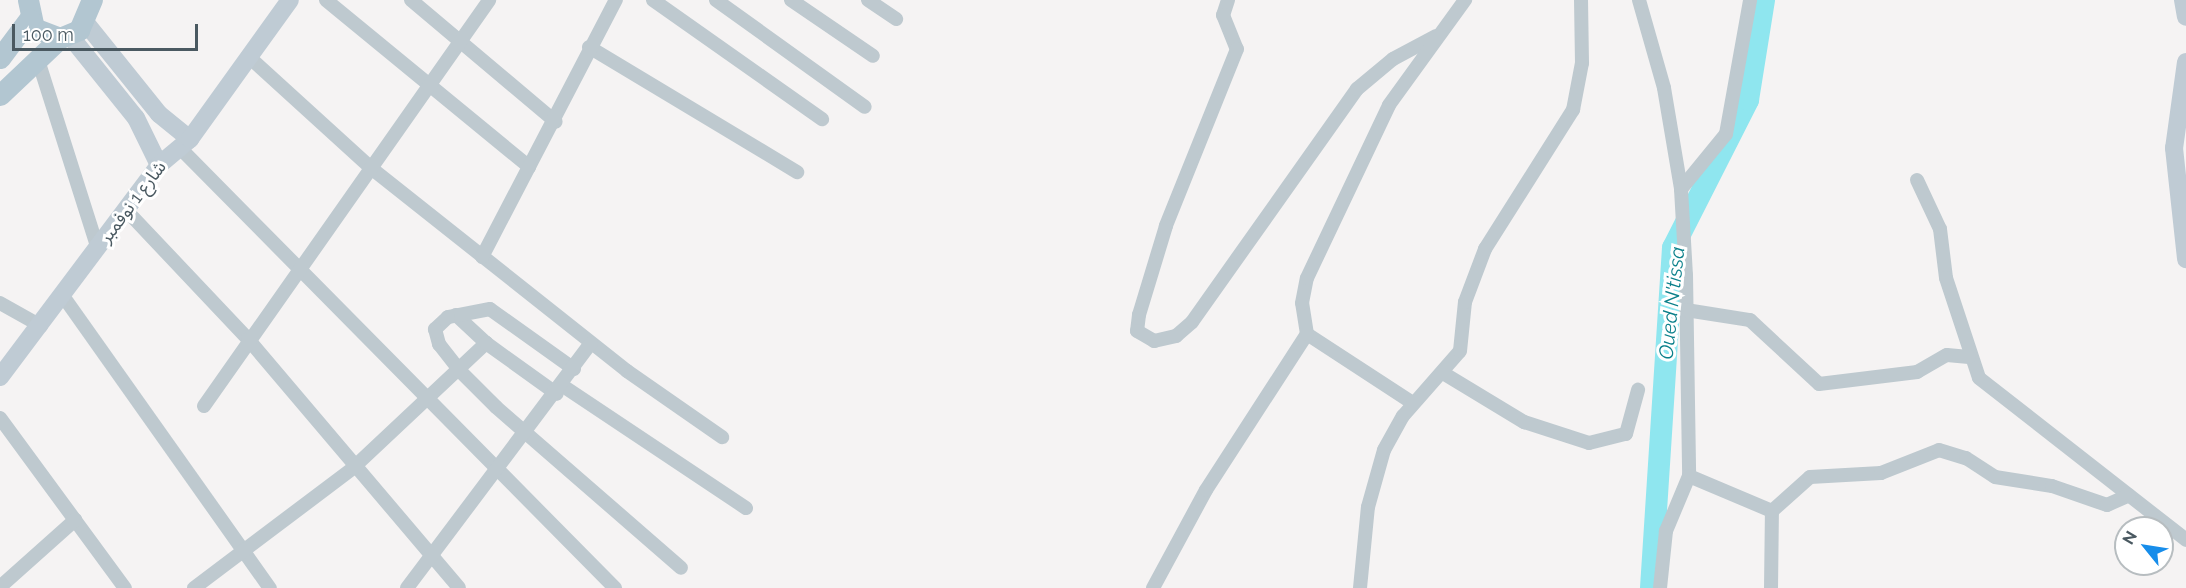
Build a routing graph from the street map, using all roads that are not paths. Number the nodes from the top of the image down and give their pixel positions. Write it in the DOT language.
graph roads {
  1 [pos="290,0"];
  2 [pos="326,0"];
  3 [pos="411,0"];
  4 [pos="489,0"];
  5 [pos="616,0"];
  6 [pos="653,0"];
  7 [pos="716,0"];
  8 [pos="791,0"];
  9 [pos="868,0"];
  10 [pos="1228,0"];
  11 [pos="1465,0"];
  12 [pos="1581,0"];
  13 [pos="1640,0"];
  14 [pos="1750,0"];
  15 [pos="2183,0"];
  16 [pos="28,6"];
  17 [pos="2186,17"];
  18 [pos="81,18"];
  19 [pos="896,19"];
  20 [pos="1436,36"];
  21 [pos="462,38"];
  22 [pos="589,47"];
  23 [pos="248,56"];
  24 [pos="873,56"];
  25 [pos="0,58"];
  26 [pos="38,60"];
  27 [pos="2186,62"];
  28 [pos="430,89"];
  29 [pos="0,95"];
  30 [pos="866,107"];
  31 [pos="822,119"];
  32 [pos="168,122"];
  33 [pos="556,122"];
  34 [pos="148,139"];
  35 [pos="185,143"];
  36 [pos="159,165"];
  37 [pos="529,166"];
  38 [pos="371,168"];
  39 [pos="796,172"];
  40 [pos="1917,180"];
  41 [pos="1681,189"];
  42 [pos="126,210"];
  43 [pos="98,249"];
  44 [pos="482,257"];
  45 [pos="2186,259"];
  46 [pos="298,270"];
  47 [pos="63,296"];
  48 [pos="0,303"];
  49 [pos="1686,310"];
  50 [pos="456,315"];
  51 [pos="41,326"];
  52 [pos="1307,334"];
  53 [pos="248,339"];
  54 [pos="486,343"];
  55 [pos="591,343"];
  56 [pos="1969,357"];
  57 [pos="574,369"];
  58 [pos="460,371"];
  59 [pos="1443,373"];
  60 [pos="0,377"];
  61 [pos="560,390"];
  62 [pos="1638,390"];
  63 [pos="429,400"];
  64 [pos="1413,403"];
  65 [pos="204,406"];
  66 [pos="0,418"];
  67 [pos="527,434"];
  68 [pos="722,437"];
  69 [pos="353,468"];
  70 [pos="498,472"];
  71 [pos="1689,476"];
  72 [pos="2129,495"];
  73 [pos="746,508"];
  74 [pos="1772,511"];
  75 [pos="75,520"];
  76 [pos="2186,540"];
  77 [pos="244,550"];
  78 [pos="430,557"];
  79 [pos="681,568"];
  80 [pos="0,587"];
  81 [pos="125,588"];
  82 [pos="194,588"];
  83 [pos="270,588"];
  84 [pos="407,588"];
  85 [pos="459,588"];
  86 [pos="615,588"];
  87 [pos="1153,588"];
  88 [pos="1360,588"];
  89 [pos="1660,588"];
  90 [pos="1772,588"];
  1 -- 23 [label="main road, شارع 1 نوفمبر"];
  2 -- 28 [label="street"];
  3 -- 21 [label="street"];
  4 -- 21 [label="street"];
  5 -- 22 [label="street"];
  6 -- 31 [label="street"];
  7 -- 30 [label="street"];
  8 -- 24 [label="street"];
  9 -- 19 [label="street"];
  10 -- 20 [label="street"];
  11 -- 20 [label="street"];
  12 -- 59 [label="street"];
  13 -- 41 [label="street"];
  14 -- 41 [label="street"];
  15 -- 17 [label="main road"];
  16 -- 18 [label="main road"];
  16 -- 25 [label="main road"];
  18 -- 26 [label="main road"];
  18 -- 32 [label="main road"];
  18 -- 34 [label="main road"];
  20 -- 52 [label="street"];
  21 -- 28 [label="street"];
  21 -- 33 [label="street"];
  22 -- 33 [label="street"];
  22 -- 39 [label="street"];
  23 -- 35 [label="main road, شارع 1 نوفمبر"];
  23 -- 38 [label="street"];
  26 -- 29 [label="main road"];
  26 -- 43 [label="street"];
  27 -- 45 [label="main road"];
  28 -- 37 [label="street"];
  28 -- 38 [label="street"];
  32 -- 34 [label="main road"];
  32 -- 35 [label="main road"];
  33 -- 37 [label="street"];
  34 -- 36 [label="main road"];
  35 -- 36 [label="main road, شارع 1 نوفمبر"];
  35 -- 46 [label="street"];
  36 -- 42 [label="main road, شارع 1 نوفمبر"];
  37 -- 44 [label="street"];
  38 -- 44 [label="street"];
  38 -- 46 [label="street"];
  40 -- 56 [label="street"];
  41 -- 49 [label="street"];
  42 -- 43 [label="main road, شارع 1 نوفمبر"];
  42 -- 53 [label="street"];
  43 -- 47 [label="main road, شارع 1 نوفمبر"];
  44 -- 55 [label="street"];
  46 -- 53 [label="street"];
  46 -- 63 [label="street"];
  47 -- 51 [label="main road, شارع 1 نوفمبر"];
  47 -- 77 [label="street"];
  48 -- 51 [label="street"];
  49 -- 56 [label="street"];
  49 -- 71 [label="street"];
  50 -- 54 [label="street"];
  50 -- 57 [label="street"];
  50 -- 58 [label="street"];
  51 -- 60 [label="main road, شارع 1 نوفمبر"];
  52 -- 64 [label="street"];
  52 -- 87 [label="street"];
  53 -- 65 [label="street"];
  53 -- 69 [label="street"];
  54 -- 58 [label="street"];
  54 -- 61 [label="street"];
  55 -- 57 [label="street"];
  55 -- 68 [label="street"];
  56 -- 72 [label="street"];
  57 -- 61 [label="street"];
  58 -- 63 [label="street"];
  58 -- 67 [label="street"];
  59 -- 62 [label="street"];
  59 -- 64 [label="street"];
  61 -- 67 [label="street"];
  61 -- 73 [label="street"];
  63 -- 69 [label="street"];
  63 -- 70 [label="street"];
  64 -- 88 [label="street"];
  66 -- 75 [label="street"];
  67 -- 70 [label="street"];
  67 -- 79 [label="street"];
  69 -- 77 [label="street"];
  69 -- 78 [label="street"];
  70 -- 78 [label="street"];
  70 -- 86 [label="street"];
  71 -- 74 [label="street"];
  71 -- 89 [label="street"];
  72 -- 74 [label="street"];
  72 -- 76 [label="street"];
  74 -- 90 [label="street"];
  75 -- 80 [label="street"];
  75 -- 81 [label="street"];
  77 -- 82 [label="street"];
  77 -- 83 [label="street"];
  78 -- 84 [label="street"];
  78 -- 85 [label="street"];
}
